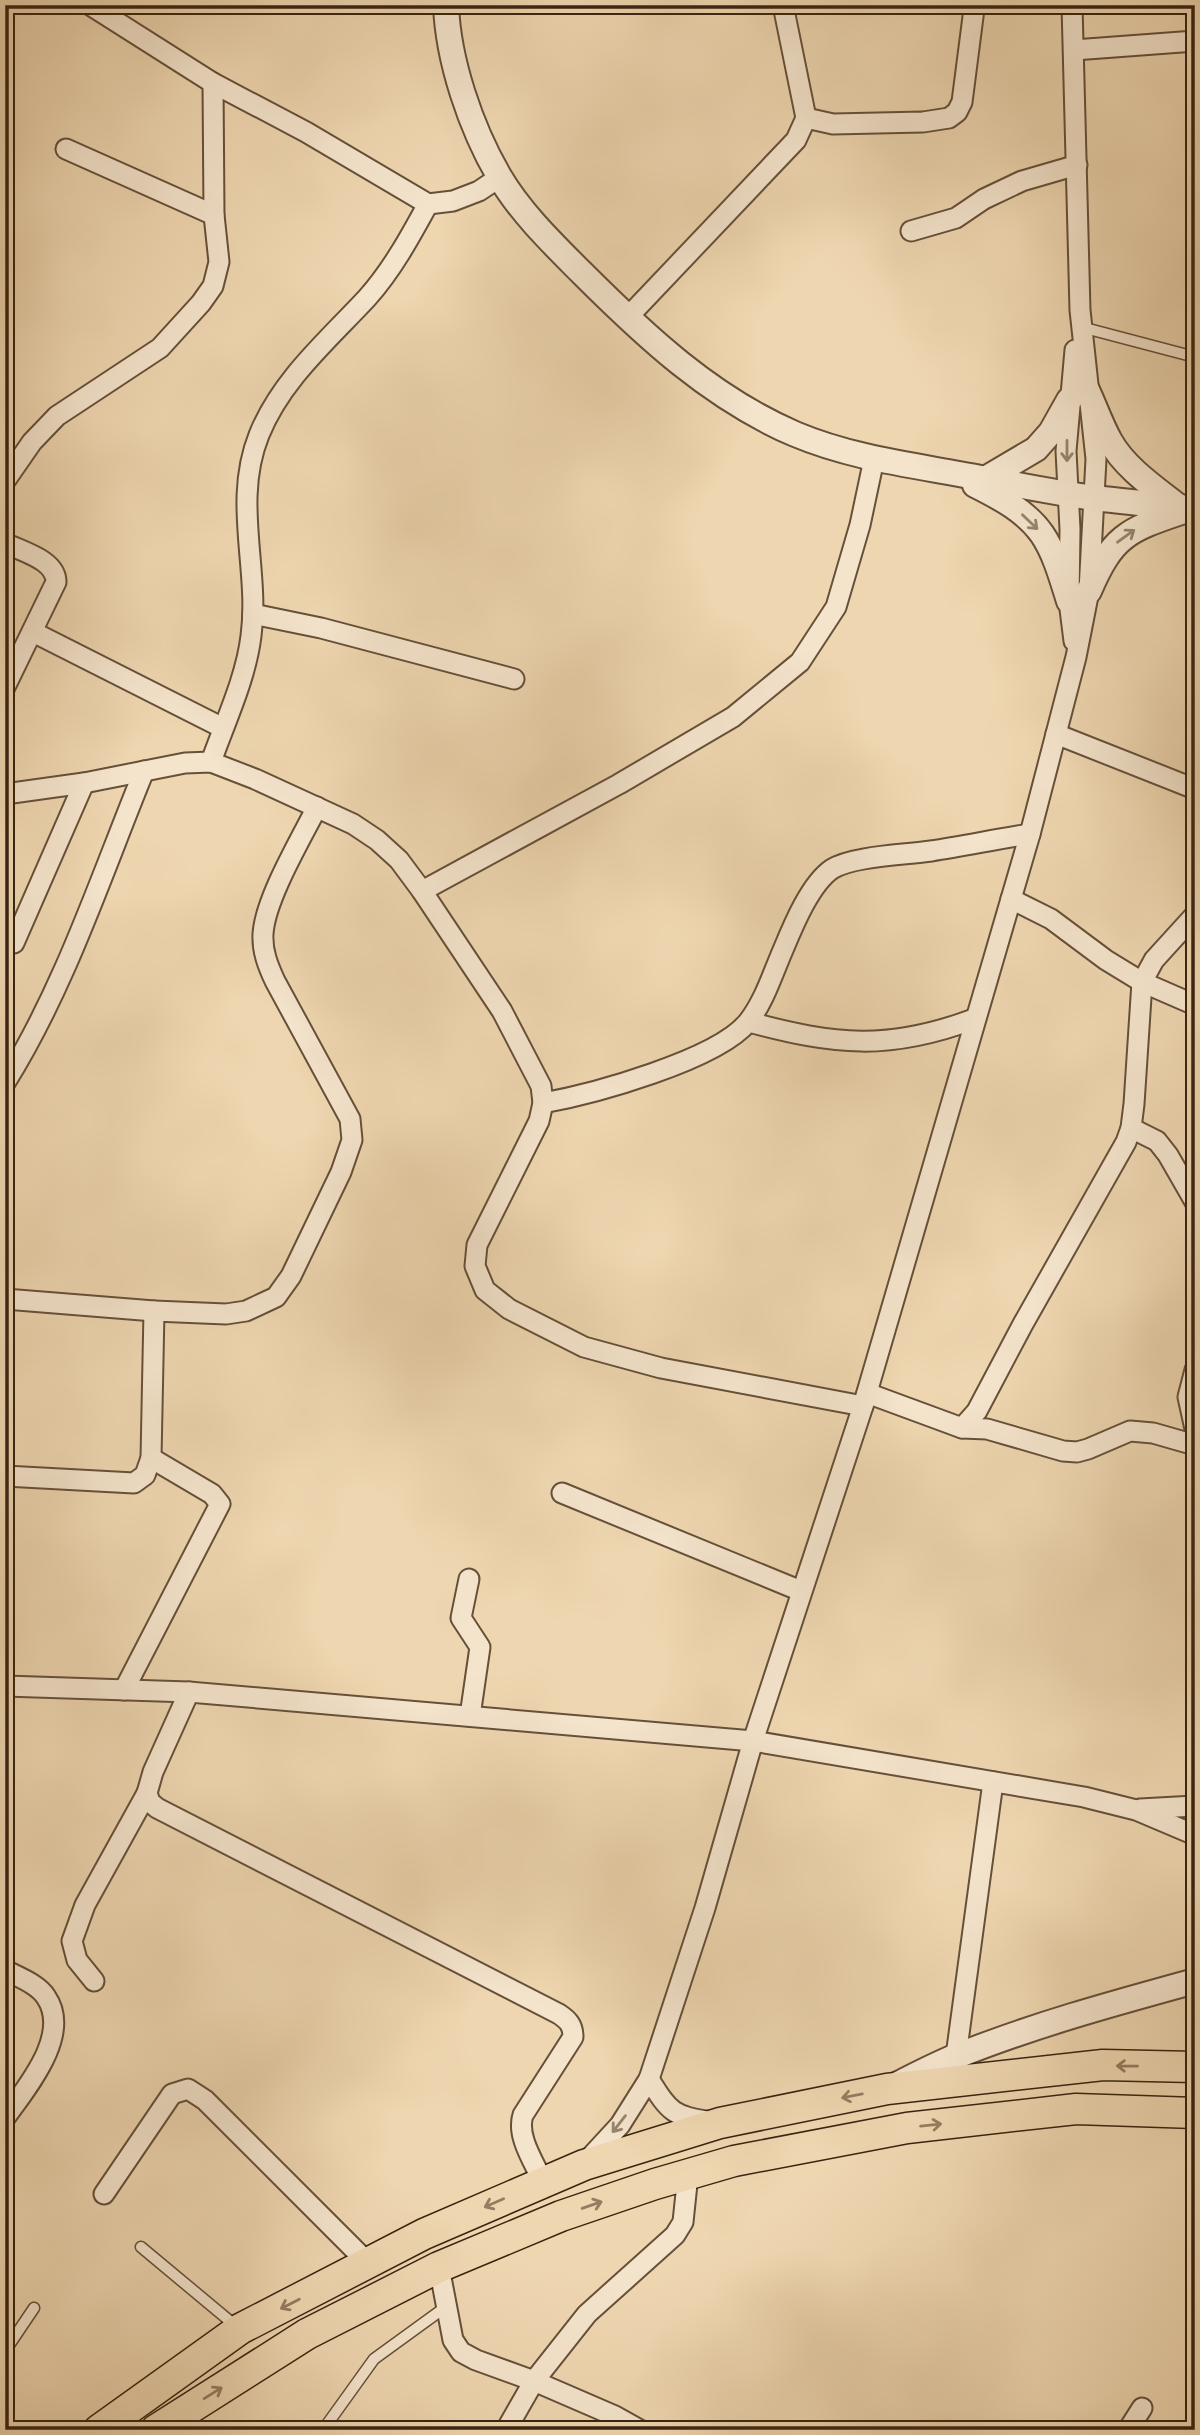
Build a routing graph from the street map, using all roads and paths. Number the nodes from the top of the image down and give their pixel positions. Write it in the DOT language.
graph roads {
  1 [pos="90,5"];
  2 [pos="446,5"];
  3 [pos="783,5"];
  4 [pos="1072,5"];
  5 [pos="974,9"];
  6 [pos="1195,41"];
  7 [pos="1074,50"];
  8 [pos="214,83"];
  9 [pos="806,118"];
  10 [pos="66,149"];
  11 [pos="1077,165"];
  12 [pos="500,177"];
  13 [pos="428,204"];
  14 [pos="214,215"];
  15 [pos="911,231"];
  16 [pos="627,317"];
  17 [pos="1080,318"];
  18 [pos="1195,357"];
  19 [pos="1078,395"];
  20 [pos="874,459"];
  21 [pos="952,473"];
  22 [pos="985,479"];
  23 [pos="5,481"];
  24 [pos="1069,494"];
  25 [pos="1095,498"];
  26 [pos="1188,508"];
  27 [pos="5,543"];
  28 [pos="1079,596"];
  29 [pos="253,614"];
  30 [pos="33,632"];
  31 [pos="514,679"];
  32 [pos="5,687"];
  33 [pos="223,728"];
  34 [pos="1056,734"];
  35 [pos="211,762"];
  36 [pos="144,771"];
  37 [pos="84,783"];
  38 [pos="1195,789"];
  39 [pos="5,794"];
  40 [pos="317,807"];
  41 [pos="1030,834"];
  42 [pos="422,891"];
  43 [pos="1011,899"];
  44 [pos="1195,915"];
  45 [pos="14,943"];
  46 [pos="1142,982"];
  47 [pos="1195,1005"];
  48 [pos="974,1019"];
  49 [pos="749,1022"];
  50 [pos="5,1083"];
  51 [pos="543,1102"];
  52 [pos="1131,1128"];
  53 [pos="1195,1202"];
  54 [pos="5,1300"];
  55 [pos="154,1311"];
  56 [pos="1195,1370"];
  57 [pos="865,1400"];
  58 [pos="962,1428"];
  59 [pos="1195,1429"];
  60 [pos="1195,1445"];
  61 [pos="150,1458"];
  62 [pos="5,1476"];
  63 [pos="562,1493"];
  64 [pos="468,1578"];
  65 [pos="801,1591"];
  66 [pos="5,1686"];
  67 [pos="124,1690"];
  68 [pos="190,1692"];
  69 [pos="470,1716"];
  70 [pos="753,1741"];
  71 [pos="993,1782"];
  72 [pos="147,1793"];
  73 [pos="1195,1806"];
  74 [pos="1136,1810"];
  75 [pos="1195,1835"];
  76 [pos="5,1970"];
  77 [pos="94,1981"];
  78 [pos="1195,1981"];
  79 [pos="956,2056"];
  80 [pos="1195,2067"];
  81 [pos="649,2080"];
  82 [pos="887,2090"];
  83 [pos="1195,2113"];
  84 [pos="5,2118"];
  85 [pos="720,2123"];
  86 [pos="583,2165"];
  87 [pos="688,2174"];
  88 [pos="543,2182"];
  89 [pos="104,2194"];
  90 [pos="141,2247"];
  91 [pos="368,2263"];
  92 [pos="439,2267"];
  93 [pos="448,2306"];
  94 [pos="34,2308"];
  95 [pos="240,2329"];
  96 [pos="5,2351"];
  97 [pos="534,2381"];
  98 [pos="1142,2408"];
  99 [pos="99,2430"];
  100 [pos="156,2430"];
  101 [pos="323,2430"];
  102 [pos="506,2430"];
  103 [pos="640,2430"];
  104 [pos="1128,2430"];
  1 -- 8 [label="street"];
  2 -- 12 [label="street"];
  3 -- 9 [label="street"];
  4 -- 7 [label="street"];
  5 -- 9 [label="street"];
  6 -- 7 [label="street"];
  7 -- 11 [label="street"];
  8 -- 13 [label="street"];
  8 -- 14 [label="street"];
  9 -- 16 [label="street"];
  10 -- 14 [label="street"];
  11 -- 15 [label="street"];
  11 -- 17 [label="street"];
  12 -- 13 [label="street"];
  12 -- 16 [label="street"];
  13 -- 29 [label="street"];
  14 -- 23 [label="street"];
  16 -- 20 [label="street"];
  17 -- 18 [label="lane"];
  17 -- 19 [label="street"];
  19 -- 22 [label="street"];
  19 -- 24 [label="street, one-way"];
  19 -- 25 [label="street"];
  19 -- 26 [label="street"];
  20 -- 21 [label="street"];
  20 -- 42 [label="street"];
  21 -- 22 [label="street"];
  21 -- 28 [label="street, one-way"];
  22 -- 24 [label="street"];
  24 -- 25 [label="street"];
  24 -- 28 [label="street"];
  25 -- 26 [label="street"];
  25 -- 28 [label="street"];
  28 -- 26 [label="street, one-way"];
  27 -- 30 [label="street"];
  28 -- 34 [label="street"];
  29 -- 31 [label="street"];
  29 -- 33 [label="street"];
  30 -- 32 [label="street"];
  30 -- 33 [label="street"];
  33 -- 35 [label="street"];
  34 -- 38 [label="street"];
  34 -- 41 [label="street"];
  35 -- 36 [label="street"];
  35 -- 40 [label="street"];
  36 -- 37 [label="street"];
  36 -- 50 [label="street"];
  37 -- 39 [label="street"];
  37 -- 45 [label="street"];
  40 -- 42 [label="street"];
  40 -- 55 [label="street"];
  41 -- 43 [label="street"];
  41 -- 49 [label="street"];
  42 -- 51 [label="street"];
  43 -- 46 [label="street"];
  43 -- 48 [label="street"];
  44 -- 46 [label="street"];
  46 -- 47 [label="street"];
  46 -- 52 [label="street"];
  48 -- 49 [label="street"];
  48 -- 57 [label="street"];
  49 -- 51 [label="street"];
  51 -- 57 [label="street"];
  52 -- 53 [label="street"];
  52 -- 58 [label="street"];
  54 -- 55 [label="street"];
  55 -- 61 [label="street"];
  56 -- 59 [label="street"];
  57 -- 58 [label="street"];
  57 -- 65 [label="street"];
  58 -- 60 [label="street"];
  61 -- 62 [label="street"];
  61 -- 67 [label="street"];
  63 -- 65 [label="street"];
  64 -- 69 [label="street"];
  65 -- 70 [label="street"];
  66 -- 67 [label="street"];
  67 -- 68 [label="street"];
  68 -- 69 [label="street"];
  68 -- 72 [label="street"];
  69 -- 70 [label="street"];
  70 -- 71 [label="street"];
  70 -- 81 [label="street"];
  71 -- 74 [label="street"];
  71 -- 79 [label="street"];
  72 -- 77 [label="street"];
  72 -- 88 [label="street"];
  73 -- 74 [label="street"];
  74 -- 75 [label="street"];
  76 -- 84 [label="street"];
  78 -- 79 [label="street"];
  79 -- 82 [label="street"];
  80 -- 82 [label="main road, one-way"];
  81 -- 85 [label="street"];
  81 -- 86 [label="street, one-way"];
  82 -- 85 [label="main road, one-way"];
  87 -- 83 [label="main road, one-way"];
  85 -- 86 [label="main road"];
  86 -- 88 [label="main road"];
  92 -- 87 [label="main road, one-way"];
  87 -- 97 [label="street"];
  88 -- 91 [label="main road, one-way"];
  89 -- 91 [label="street"];
  90 -- 95 [label="lane"];
  91 -- 95 [label="main road, one-way"];
  92 -- 93 [label="street"];
  100 -- 92 [label="main road, one-way"];
  93 -- 97 [label="street"];
  93 -- 101 [label="lane"];
  94 -- 96 [label="lane"];
  95 -- 99 [label="main road"];
  97 -- 102 [label="street"];
  97 -- 103 [label="street"];
  98 -- 104 [label="street"];
}
